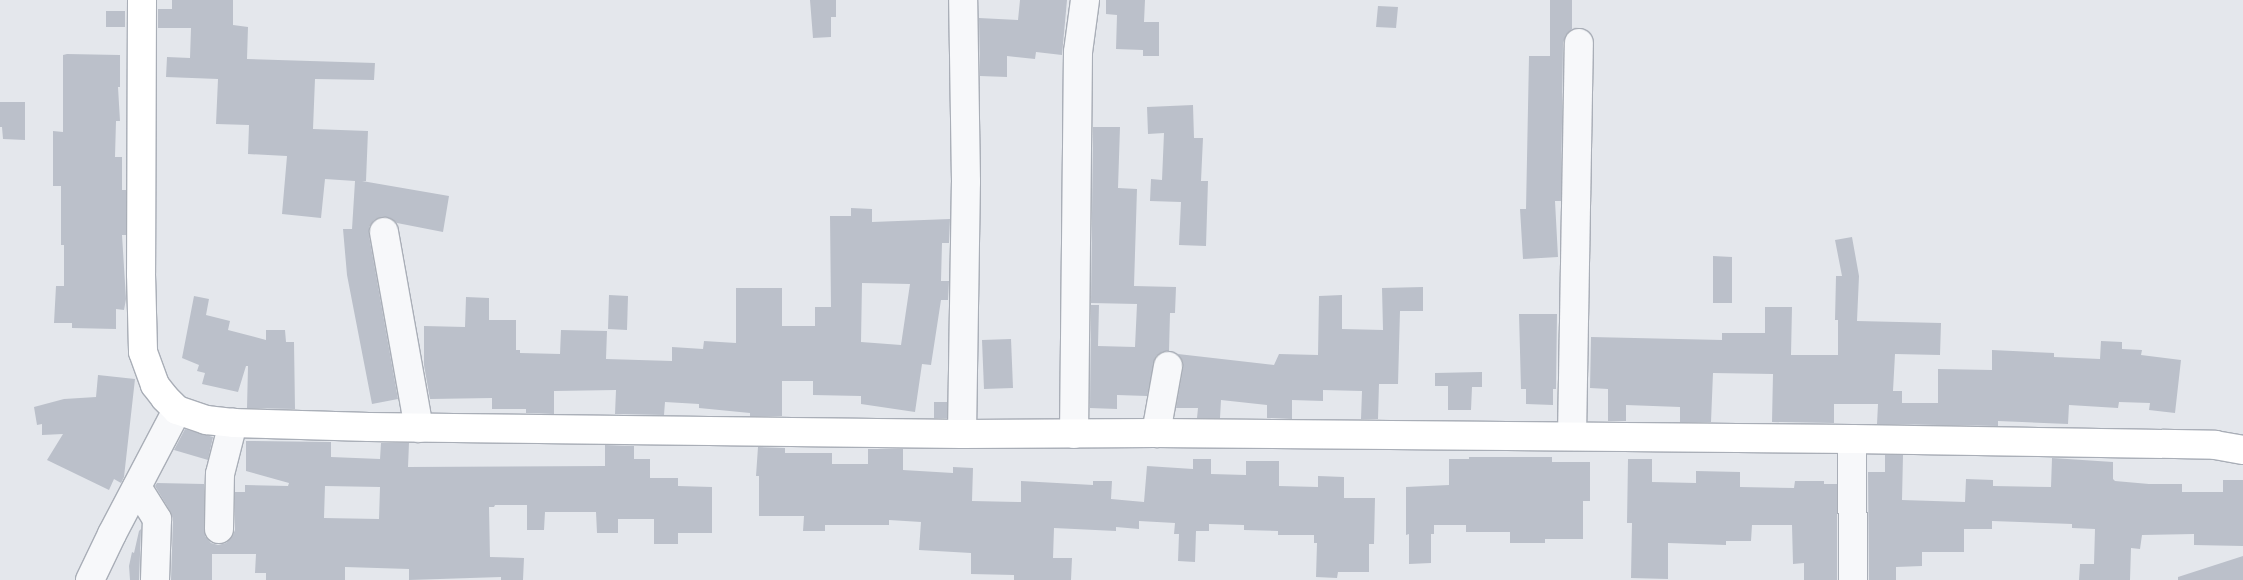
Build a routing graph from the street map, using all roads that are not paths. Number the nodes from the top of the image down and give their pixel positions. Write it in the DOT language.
graph roads {
  1 [pos="142,0"];
  2 [pos="963,0"];
  3 [pos="1085,0"];
  4 [pos="1578,43"];
  5 [pos="384,232"];
  6 [pos="1168,366"];
  7 [pos="177,410"];
  8 [pos="233,423"];
  9 [pos="419,428"];
  10 [pos="1156,433"];
  11 [pos="962,434"];
  12 [pos="1074,434"];
  13 [pos="1572,436"];
  14 [pos="1852,439"];
  15 [pos="2243,450"];
  16 [pos="137,487"];
  17 [pos="219,529"];
  18 [pos="90,580"];
  19 [pos="155,580"];
  20 [pos="1853,580"];
  1 -- 7 [label="main road"];
  2 -- 11 [label="street"];
  3 -- 12 [label="street"];
  4 -- 13 [label="street"];
  5 -- 9 [label="street"];
  6 -- 10 [label="street"];
  7 -- 8 [label="main road"];
  7 -- 16 [label="street"];
  8 -- 9 [label="main road"];
  8 -- 17 [label="street"];
  9 -- 11 [label="main road"];
  10 -- 12 [label="main road"];
  10 -- 13 [label="main road"];
  11 -- 12 [label="main road"];
  13 -- 14 [label="main road"];
  14 -- 15 [label="main road"];
  14 -- 20 [label="street"];
  16 -- 18 [label="street"];
  16 -- 19 [label="street"];
}
